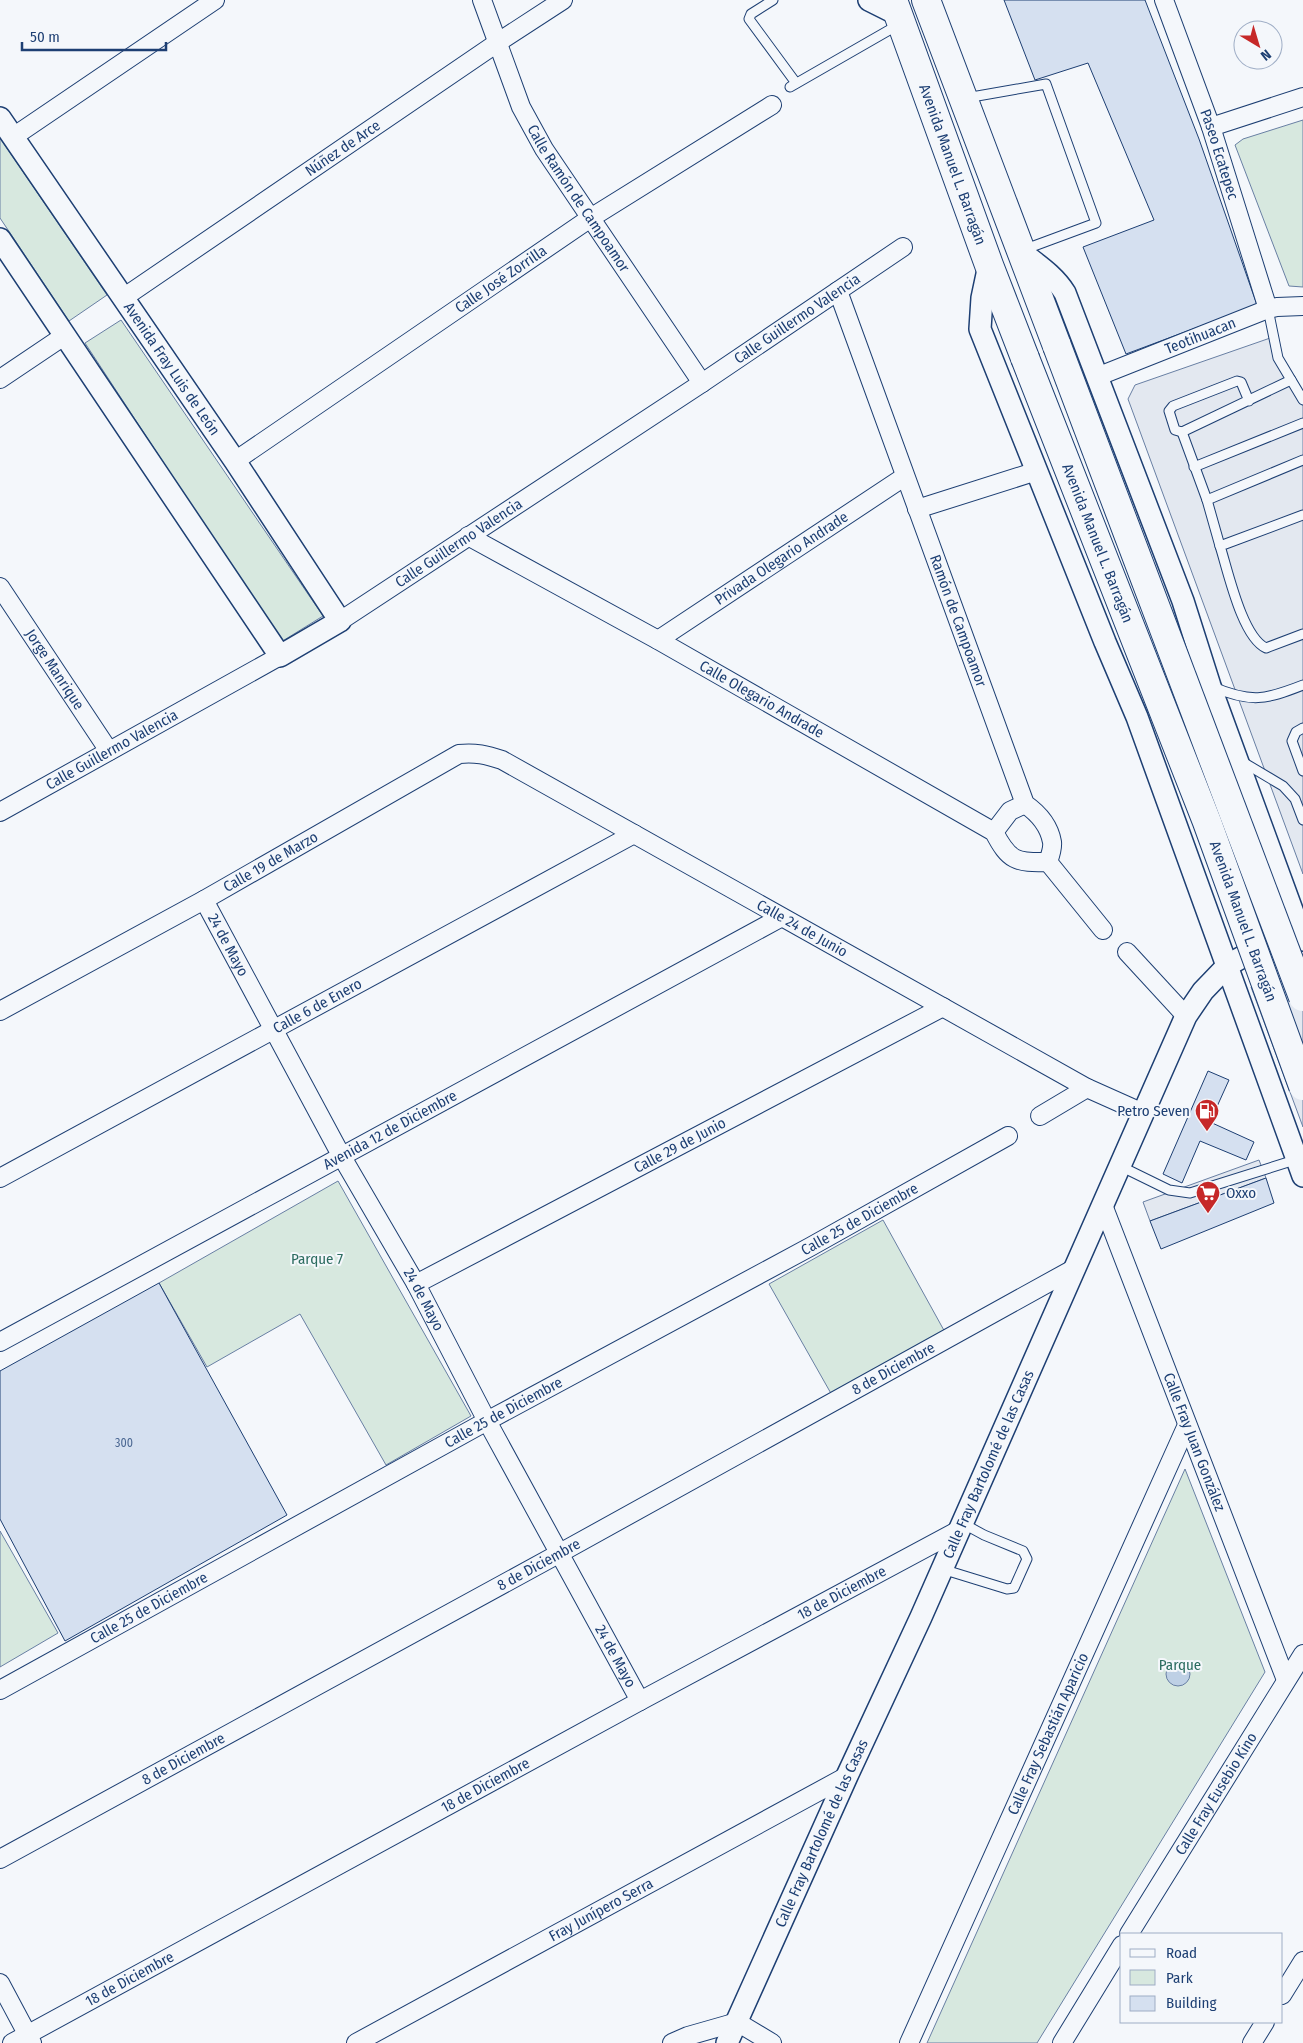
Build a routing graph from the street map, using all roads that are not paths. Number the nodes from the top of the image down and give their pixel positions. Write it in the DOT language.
graph roads {
  1 [pos="214,0"];
  2 [pos="482,0"];
  3 [pos="563,0"];
  4 [pos="773,0"];
  5 [pos="869,0"];
  6 [pos="1164,0"];
  7 [pos="932,6"];
  8 [pos="897,12"];
  9 [pos="497,43"];
  10 [pos="1303,97"];
  11 [pos="963,98"];
  12 [pos="772,105"];
  13 [pos="0,118"];
  14 [pos="1211,127"];
  15 [pos="13,137"];
  16 [pos="590,219"];
  17 [pos="0,239"];
  18 [pos="903,246"];
  19 [pos="1020,252"];
  20 [pos="989,265"];
  21 [pos="838,291"];
  22 [pos="123,298"];
  23 [pos="1303,306"];
  24 [pos="1268,310"];
  25 [pos="64,336"];
  26 [pos="1099,376"];
  27 [pos="0,379"];
  28 [pos="1291,380"];
  29 [pos="702,383"];
  30 [pos="1303,400"];
  31 [pos="1249,401"];
  32 [pos="1303,423"];
  33 [pos="1182,432"];
  34 [pos="1303,460"];
  35 [pos="235,461"];
  36 [pos="1194,467"];
  37 [pos="1037,471"];
  38 [pos="904,476"];
  39 [pos="1207,500"];
  40 [pos="917,509"];
  41 [pos="1303,515"];
  42 [pos="468,536"];
  43 [pos="1220,546"];
  44 [pos="0,588"];
  45 [pos="1183,601"];
  46 [pos="340,621"];
  47 [pos="1303,634"];
  48 [pos="658,640"];
  49 [pos="1105,642"];
  50 [pos="280,656"];
  51 [pos="1303,685"];
  52 [pos="1210,686"];
  53 [pos="1137,717"];
  54 [pos="1303,728"];
  55 [pos="109,751"];
  56 [pos="459,754"];
  57 [pos="1238,759"];
  58 [pos="1303,771"];
  59 [pos="1025,804"];
  60 [pos="0,812"];
  61 [pos="1303,820"];
  62 [pos="994,832"];
  63 [pos="634,834"];
  64 [pos="1048,862"];
  65 [pos="204,900"];
  66 [pos="780,918"];
  67 [pos="1302,929"];
  68 [pos="1104,930"];
  69 [pos="1126,952"];
  70 [pos="1228,965"];
  71 [pos="1303,997"];
  72 [pos="943,1007"];
  73 [pos="0,1011"];
  74 [pos="1186,1016"];
  75 [pos="273,1028"];
  76 [pos="1303,1086"];
  77 [pos="1087,1088"];
  78 [pos="1143,1113"];
  79 [pos="1040,1116"];
  80 [pos="1008,1136"];
  81 [pos="342,1157"];
  82 [pos="1301,1164"];
  83 [pos="1120,1166"];
  84 [pos="0,1178"];
  85 [pos="1103,1205"];
  86 [pos="1075,1268"];
  87 [pos="416,1284"];
  88 [pos="0,1342"];
  89 [pos="487,1421"];
  90 [pos="1187,1425"];
  91 [pos="961,1527"];
  92 [pos="560,1553"];
  93 [pos="942,1568"];
  94 [pos="1303,1654"];
  95 [pos="1286,1680"];
  96 [pos="0,1690"];
  97 [pos="640,1701"];
  98 [pos="847,1776"];
  99 [pos="0,1859"];
  100 [pos="1130,1933"];
  101 [pos="1120,1949"];
  102 [pos="1303,1961"];
  103 [pos="0,1983"];
  104 [pos="1283,1993"];
  105 [pos="737,2022"];
  106 [pos="1264,2023"];
  107 [pos="24,2040"];
  108 [pos="356,2043"];
  109 [pos="672,2043"];
  110 [pos="727,2043"];
  111 [pos="772,2043"];
  112 [pos="909,2043"];
  113 [pos="1062,2043"];
  114 [pos="1252,2043"];
  1 -- 15 [label="street"];
  2 -- 9 [label="street, Calle Ramón de Campoamor"];
  3 -- 9 [label="street, Núñez de Arce"];
  4 -- 8 [label="lane"];
  5 -- 8 [label="street"];
  6 -- 14 [label="street, Paseo Ecatepec"];
  7 -- 11 [label="highway, Avenida Manuel L. Barragán"];
  8 -- 20 [label="highway, Avenida Manuel L. Barragán"];
  9 -- 16 [label="street, Calle Ramón de Campoamor"];
  9 -- 22 [label="street, Núñez de Arce"];
  10 -- 14 [label="street"];
  11 -- 19 [label="highway, Avenida Manuel L. Barragán"];
  11 -- 19 [label="lane"];
  12 -- 16 [label="street, Calle José Zorrilla"];
  13 -- 15 [label="street, Avenida Fray Luis de León"];
  14 -- 24 [label="street, Paseo Ecatepec"];
  15 -- 22 [label="street, Avenida Fray Luis de León"];
  16 -- 29 [label="street, Calle Ramón de Campoamor"];
  16 -- 35 [label="street, Calle José Zorrilla"];
  17 -- 25 [label="street"];
  18 -- 21 [label="street, Calle Guillermo Valencia"];
  19 -- 26 [label="street"];
  19 -- 71 [label="highway, Avenida Manuel L. Barragán, bridge"];
  20 -- 37 [label="street"];
  20 -- 76 [label="highway, Avenida Manuel L. Barragán, bridge"];
  21 -- 29 [label="street, Calle Guillermo Valencia"];
  21 -- 38 [label="street, Ramón de Campoamor"];
  22 -- 35 [label="street, Avenida Fray Luis de León"];
  23 -- 24 [label="street, Teotihuacan"];
  24 -- 26 [label="street, Teotihuacan"];
  24 -- 28 [label="lane"];
  25 -- 27 [label="street"];
  25 -- 50 [label="street"];
  26 -- 45 [label="street"];
  28 -- 30 [label="lane"];
  28 -- 31 [label="lane"];
  29 -- 42 [label="street, Calle Guillermo Valencia"];
  31 -- 33 [label="lane"];
  31 -- 33 [label="lane"];
  32 -- 36 [label="lane"];
  33 -- 36 [label="lane"];
  34 -- 39 [label="lane"];
  35 -- 46 [label="street, Avenida Fray Luis de León"];
  36 -- 39 [label="lane"];
  37 -- 40 [label="street"];
  37 -- 49 [label="street"];
  38 -- 40 [label="street, Ramón de Campoamor"];
  38 -- 48 [label="street, Privada Olegario Andrade"];
  39 -- 43 [label="lane"];
  40 -- 59 [label="street, Ramón de Campoamor"];
  41 -- 43 [label="lane"];
  42 -- 46 [label="street, Calle Guillermo Valencia"];
  42 -- 48 [label="street, Calle Olegario Andrade"];
  43 -- 47 [label="lane"];
  44 -- 55 [label="street, Jorge Manrique"];
  45 -- 49 [label="street"];
  45 -- 52 [label="street"];
  46 -- 50 [label="street, Calle Guillermo Valencia"];
  48 -- 62 [label="street, Calle Olegario Andrade"];
  49 -- 53 [label="street"];
  50 -- 55 [label="street, Calle Guillermo Valencia"];
  51 -- 52 [label="lane"];
  52 -- 53 [label="street"];
  52 -- 57 [label="street"];
  53 -- 70 [label="street"];
  54 -- 58 [label="lane"];
  55 -- 60 [label="street, Calle Guillermo Valencia"];
  56 -- 63 [label="street, Calle 24 de Junio"];
  56 -- 65 [label="street, Calle 19 de Marzo"];
  57 -- 61 [label="lane"];
  57 -- 67 [label="street"];
  59 -- 62 [label="street"];
  59 -- 64 [label="street, Ramón de Campoamor"];
  62 -- 64 [label="street, Calle Olegario Andrade"];
  63 -- 66 [label="street, Calle 24 de Junio"];
  63 -- 75 [label="street, Calle 6 de Enero"];
  64 -- 68 [label="street"];
  65 -- 73 [label="street, Calle 19 de Marzo"];
  65 -- 75 [label="street, 24 de Mayo"];
  66 -- 72 [label="street, Calle 24 de Junio"];
  66 -- 81 [label="street, Avenida 12 de Diciembre"];
  67 -- 70 [label="street, Calle Fray Bartolomé de las Casas"];
  69 -- 74 [label="street"];
  70 -- 74 [label="street, Calle Fray Bartolomé de las Casas"];
  70 -- 82 [label="street"];
  72 -- 77 [label="street, Calle 24 de Junio"];
  72 -- 87 [label="street, Calle 29 de Junio"];
  74 -- 78 [label="street, Calle Fray Bartolomé de las Casas"];
  75 -- 81 [label="street, 24 de Mayo"];
  75 -- 84 [label="street, Calle 6 de Enero"];
  77 -- 78 [label="street, Calle 24 de Junio"];
  77 -- 79 [label="street"];
  78 -- 83 [label="street, Calle Fray Bartolomé de las Casas"];
  80 -- 89 [label="street, Calle 25 de Diciembre"];
  81 -- 87 [label="street, 24 de Mayo"];
  81 -- 88 [label="street, Avenida 12 de Diciembre"];
  82 -- 83 [label="lane"];
  83 -- 85 [label="street, Calle Fray Bartolomé de las Casas"];
  85 -- 86 [label="street, Calle Fray Bartolomé de las Casas"];
  85 -- 90 [label="street, Calle Fray Juan González"];
  86 -- 91 [label="street, Calle Fray Bartolomé de las Casas"];
  86 -- 92 [label="street, 8 de Diciembre"];
  87 -- 89 [label="street, 24 de Mayo"];
  89 -- 92 [label="street, 24 de Mayo"];
  89 -- 96 [label="street, Calle 25 de Diciembre"];
  90 -- 95 [label="street, Calle Fray Juan González"];
  90 -- 112 [label="street, Calle Fray Sebastián Aparicio"];
  91 -- 93 [label="street, Calle Fray Bartolomé de las Casas"];
  91 -- 93 [label="lane"];
  91 -- 97 [label="street, 18 de Diciembre"];
  92 -- 97 [label="street, 24 de Mayo"];
  92 -- 99 [label="street, 8 de Diciembre"];
  93 -- 98 [label="street, Calle Fray Bartolomé de las Casas"];
  94 -- 95 [label="street, Calle Fray Eusebio Kino"];
  95 -- 100 [label="street, Calle Fray Eusebio Kino"];
  97 -- 107 [label="street, 18 de Diciembre"];
  98 -- 105 [label="street, Calle Fray Bartolomé de las Casas"];
  98 -- 108 [label="street, Fray Junípero Serra"];
  101 -- 113 [label="street"];
  102 -- 104 [label="street"];
  103 -- 107 [label="street"];
  105 -- 109 [label="street"];
  105 -- 110 [label="street, Calle Fray Bartolomé de las Casas"];
  105 -- 111 [label="street"];
  106 -- 114 [label="street"];
}
